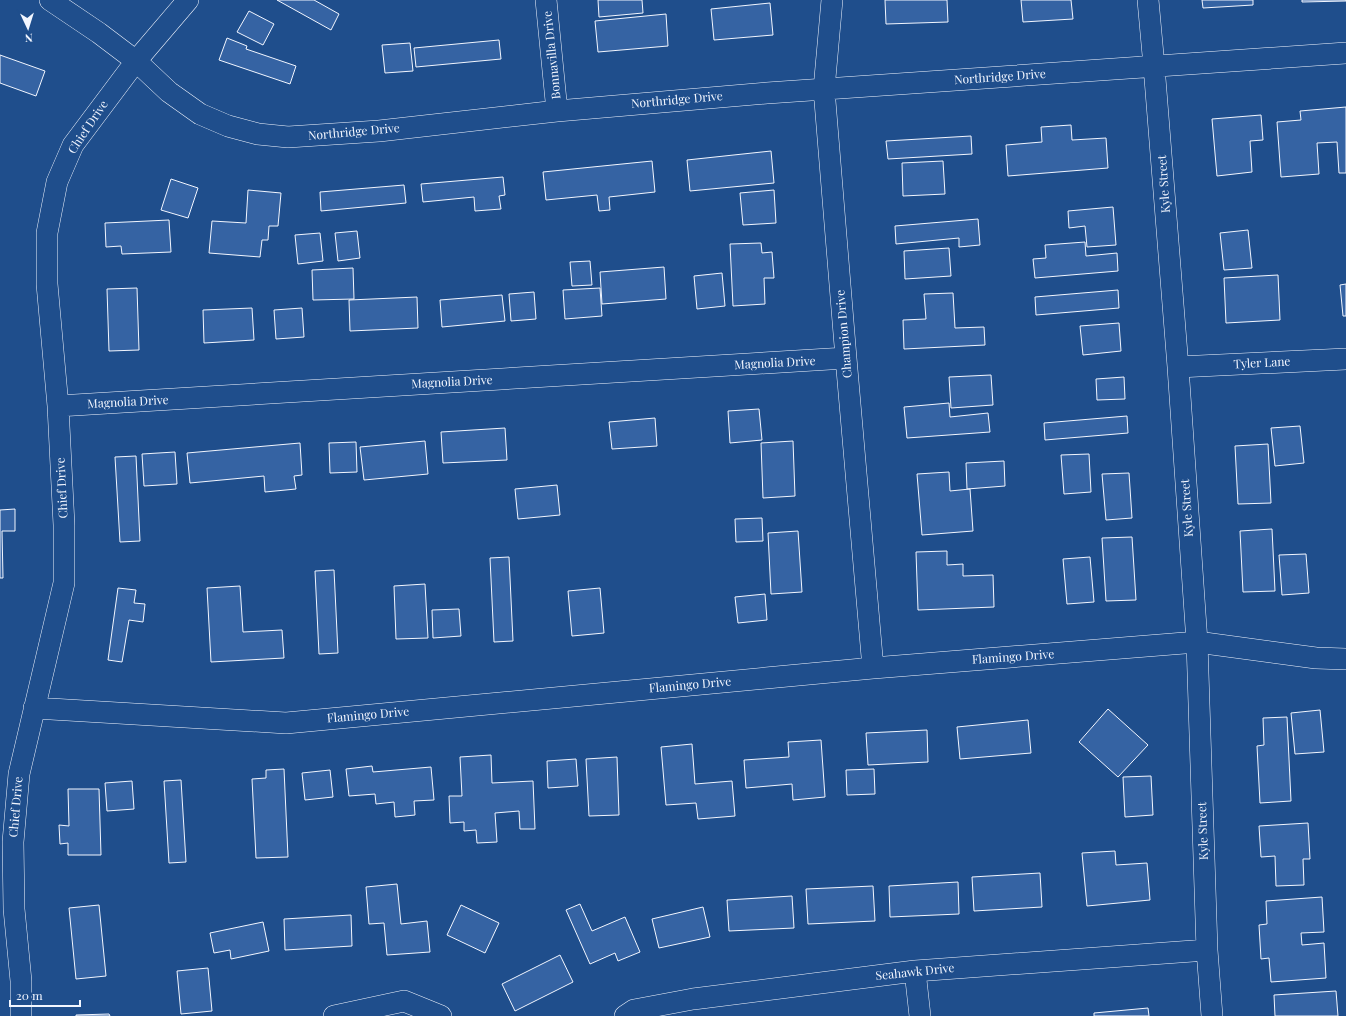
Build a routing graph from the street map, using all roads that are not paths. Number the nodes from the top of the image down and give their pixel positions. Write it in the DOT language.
graph roads {
  1 [pos="50,0"];
  2 [pos="188,0"];
  3 [pos="546,0"];
  4 [pos="832,0"];
  5 [pos="1148,0"];
  6 [pos="1346,53"];
  7 [pos="136,61"];
  8 [pos="1154,66"];
  9 [pos="824,89"];
  10 [pos="557,110"];
  11 [pos="846,358"];
  12 [pos="1346,359"];
  13 [pos="1178,367"];
  14 [pos="58,406"];
  15 [pos="1197,642"];
  16 [pos="1346,659"];
  17 [pos="873,668"];
  18 [pos="34,708"];
  19 [pos="1207,950"];
  20 [pos="915,971"];
  21 [pos="21,1016"];
  22 [pos="334,1016"];
  23 [pos="441,1016"];
  24 [pos="625,1016"];
  25 [pos="920,1016"];
  26 [pos="1212,1016"];
  1 -- 7 [label="street, Northridge Drive"];
  2 -- 7 [label="street, Chief Drive"];
  3 -- 10 [label="street, Bonnavilla Drive"];
  4 -- 9 [label="street, Champion Drive"];
  5 -- 8 [label="street, Kyle Street"];
  6 -- 8 [label="street, Northridge Drive"];
  7 -- 10 [label="street, Northridge Drive"];
  7 -- 14 [label="street, Chief Drive"];
  8 -- 9 [label="street, Northridge Drive"];
  8 -- 13 [label="street, Kyle Street"];
  9 -- 10 [label="street, Northridge Drive"];
  9 -- 11 [label="street, Champion Drive"];
  11 -- 14 [label="street, Magnolia Drive"];
  11 -- 17 [label="street, Champion Drive"];
  12 -- 13 [label="street, Tyler Lane"];
  13 -- 15 [label="street, Kyle Street"];
  14 -- 18 [label="street, Chief Drive"];
  15 -- 16 [label="street, Flamingo Drive"];
  15 -- 17 [label="street, Flamingo Drive"];
  15 -- 19 [label="street, Kyle Street"];
  17 -- 18 [label="street, Flamingo Drive"];
  18 -- 21 [label="street, Chief Drive"];
  19 -- 20 [label="street, Seahawk Drive"];
  19 -- 26 [label="street, Kyle Street"];
  20 -- 24 [label="street, Seahawk Drive"];
  20 -- 25 [label="street"];
  22 -- 23 [label="street"];
}
